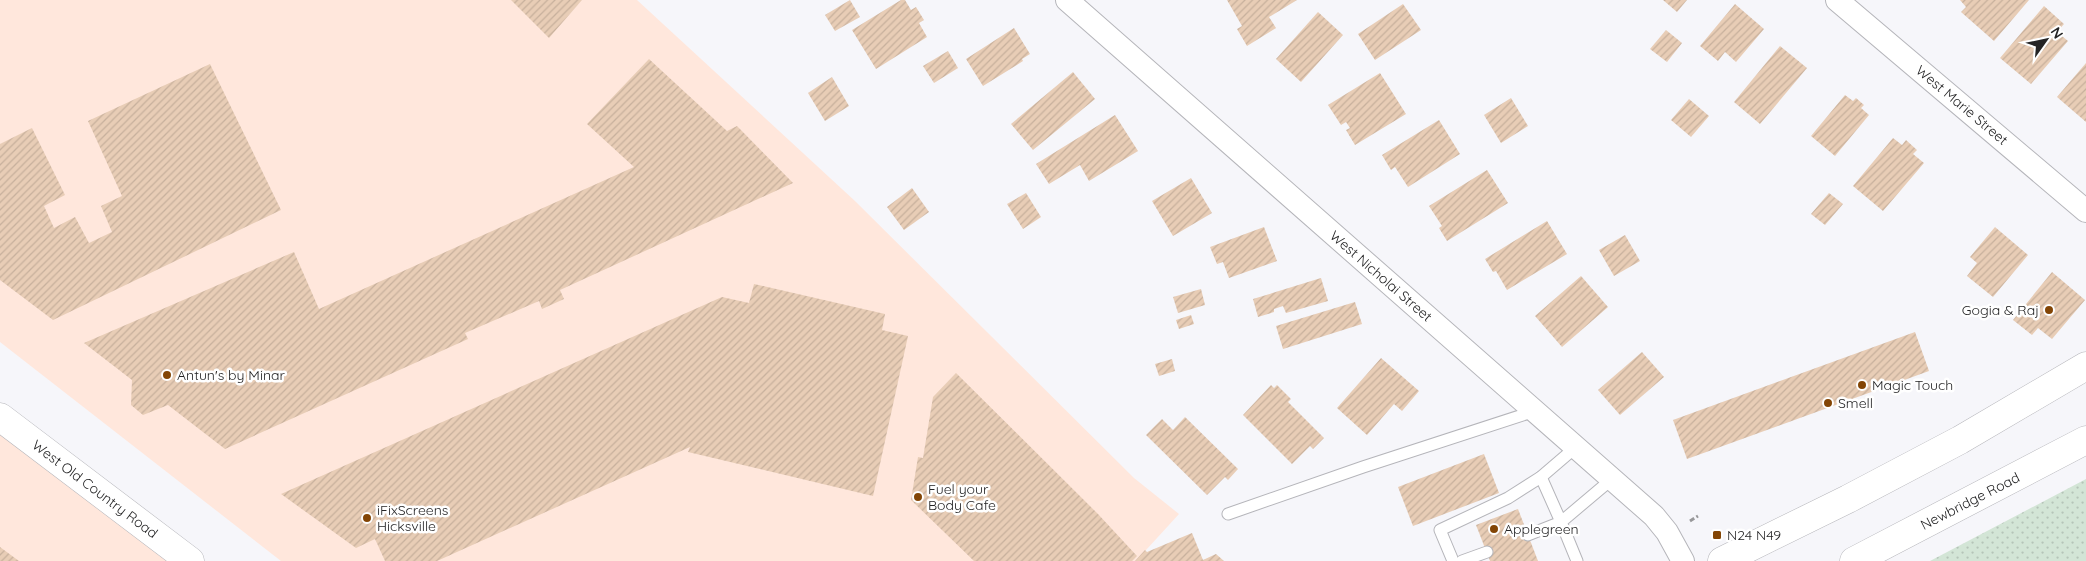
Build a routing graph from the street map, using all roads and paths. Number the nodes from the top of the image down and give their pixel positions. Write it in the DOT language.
graph roads {
  1 [pos="1067,0"];
  2 [pos="1837,0"];
  3 [pos="2086,211"];
  4 [pos="2086,366"];
  5 [pos="1535,411"];
  6 [pos="0,418"];
  7 [pos="2086,440"];
  8 [pos="1576,447"];
  9 [pos="1541,477"];
  10 [pos="1612,479"];
  11 [pos="1228,514"];
  12 [pos="1698,516"];
  13 [pos="1689,521"];
  14 [pos="1561,522"];
  15 [pos="1528,535"];
  16 [pos="1487,552"];
  17 [pos="190,561"];
  18 [pos="1453,561"];
  19 [pos="1462,561"];
  20 [pos="1577,561"];
  21 [pos="1683,561"];
  22 [pos="1722,561"];
  23 [pos="1854,561"];
  1 -- 5 [label="street, West Nicholai Street"];
  2 -- 3 [label="street, West Marie Street"];
  4 -- 22 [label="main road"];
  5 -- 8 [label="street, West Nicholai Street"];
  5 -- 11 [label="lane"];
  6 -- 17 [label="main road, West Old Country Road"];
  7 -- 23 [label="main road, Newbridge Road"];
  8 -- 9 [label="lane"];
  8 -- 10 [label="street, West Nicholai Street"];
  9 -- 14 [label="lane"];
  9 -- 18 [label="lane"];
  10 -- 14 [label="lane"];
  10 -- 21 [label="street, West Nicholai Street"];
  12 -- 13 [label="path"];
  14 -- 15 [label="lane"];
  14 -- 20 [label="lane"];
  16 -- 19 [label="lane"];
}
